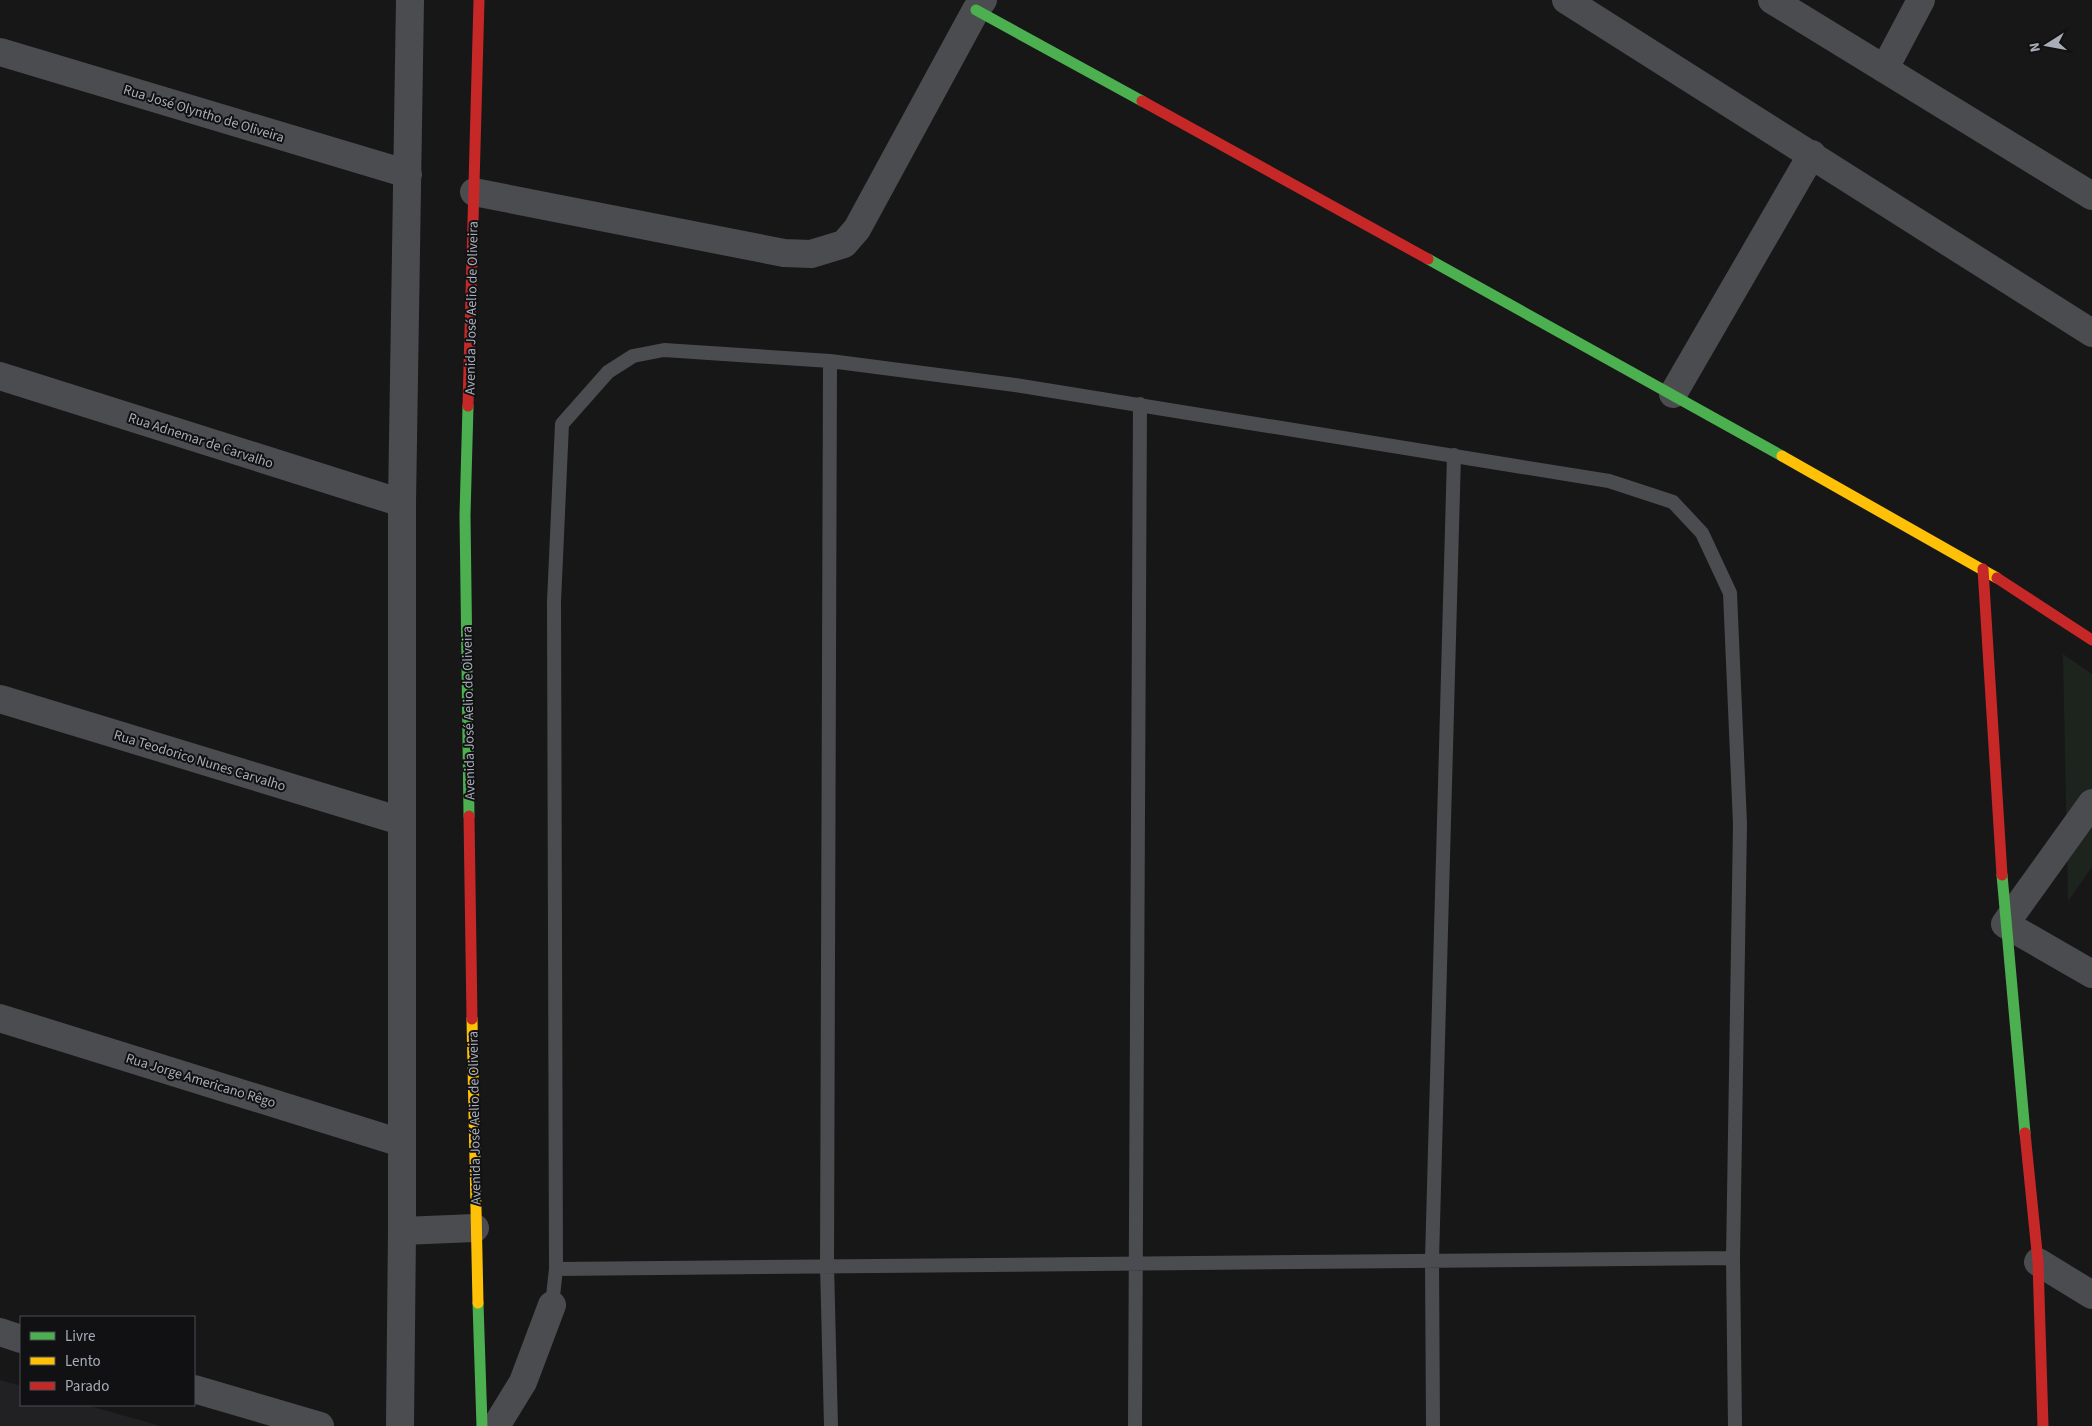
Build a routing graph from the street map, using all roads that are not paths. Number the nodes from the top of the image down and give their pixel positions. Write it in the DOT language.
graph roads {
  1 [pos="410,0"];
  2 [pos="479,0"];
  3 [pos="1566,0"];
  4 [pos="1772,0"];
  5 [pos="1921,0"];
  6 [pos="980,5"];
  7 [pos="0,52"];
  8 [pos="1885,68"];
  9 [pos="1812,154"];
  10 [pos="408,174"];
  11 [pos="474,192"];
  12 [pos="2092,196"];
  13 [pos="2092,333"];
  14 [pos="830,361"];
  15 [pos="0,376"];
  16 [pos="1674,394"];
  17 [pos="1140,404"];
  18 [pos="1454,455"];
  19 [pos="402,503"];
  20 [pos="1983,569"];
  21 [pos="2092,640"];
  22 [pos="0,699"];
  23 [pos="2092,803"];
  24 [pos="400,821"];
  25 [pos="2005,924"];
  26 [pos="2092,974"];
  27 [pos="0,1018"];
  28 [pos="401,1143"];
  29 [pos="475,1228"];
  30 [pos="402,1230"];
  31 [pos="1732,1258"];
  32 [pos="1432,1260"];
  33 [pos="2038,1262"];
  34 [pos="1136,1263"];
  35 [pos="827,1265"];
  36 [pos="556,1269"];
  37 [pos="2092,1295"];
  38 [pos="552,1305"];
  39 [pos="0,1332"];
  40 [pos="20,1338"];
  41 [pos="195,1389"];
  42 [pos="320,1426"];
  43 [pos="400,1426"];
  44 [pos="482,1426"];
  45 [pos="496,1426"];
  46 [pos="831,1426"];
  47 [pos="1135,1426"];
  48 [pos="1434,1426"];
  49 [pos="1735,1426"];
  50 [pos="2043,1426"];
  1 -- 10 [label="street"];
  2 -- 11 [label="street, Avenida José Aelio de Oliveira"];
  3 -- 9 [label="street"];
  4 -- 8 [label="street"];
  5 -- 8 [label="street"];
  6 -- 11 [label="street"];
  6 -- 16 [label="street"];
  7 -- 10 [label="street, Rua José Olyntho de Oliveira"];
  8 -- 12 [label="street"];
  9 -- 13 [label="street"];
  9 -- 16 [label="street"];
  10 -- 19 [label="street"];
  11 -- 29 [label="street, Avenida José Aelio de Oliveira"];
  14 -- 17 [label="lane"];
  14 -- 35 [label="lane"];
  14 -- 36 [label="lane"];
  15 -- 19 [label="street, Rua Adnemar de Carvalho"];
  16 -- 20 [label="street"];
  17 -- 18 [label="lane"];
  17 -- 34 [label="lane"];
  18 -- 31 [label="lane"];
  18 -- 32 [label="lane"];
  19 -- 24 [label="street"];
  20 -- 21 [label="street"];
  20 -- 25 [label="street"];
  22 -- 24 [label="street, Rua Teodorico Nunes Carvalho"];
  23 -- 25 [label="street"];
  24 -- 28 [label="street"];
  25 -- 26 [label="street"];
  25 -- 33 [label="street"];
  27 -- 28 [label="street, Rua Jorge Americano Rêgo"];
  28 -- 30 [label="street"];
  29 -- 30 [label="street"];
  29 -- 44 [label="street, Avenida José Aelio de Oliveira"];
  30 -- 43 [label="street"];
  31 -- 32 [label="lane"];
  31 -- 49 [label="lane"];
  32 -- 34 [label="lane"];
  32 -- 48 [label="lane"];
  33 -- 37 [label="street"];
  33 -- 50 [label="street"];
  34 -- 35 [label="lane"];
  34 -- 47 [label="lane"];
  35 -- 36 [label="lane"];
  35 -- 46 [label="lane"];
  36 -- 38 [label="lane"];
  38 -- 45 [label="street"];
  39 -- 40 [label="street"];
  41 -- 42 [label="street"];
}
